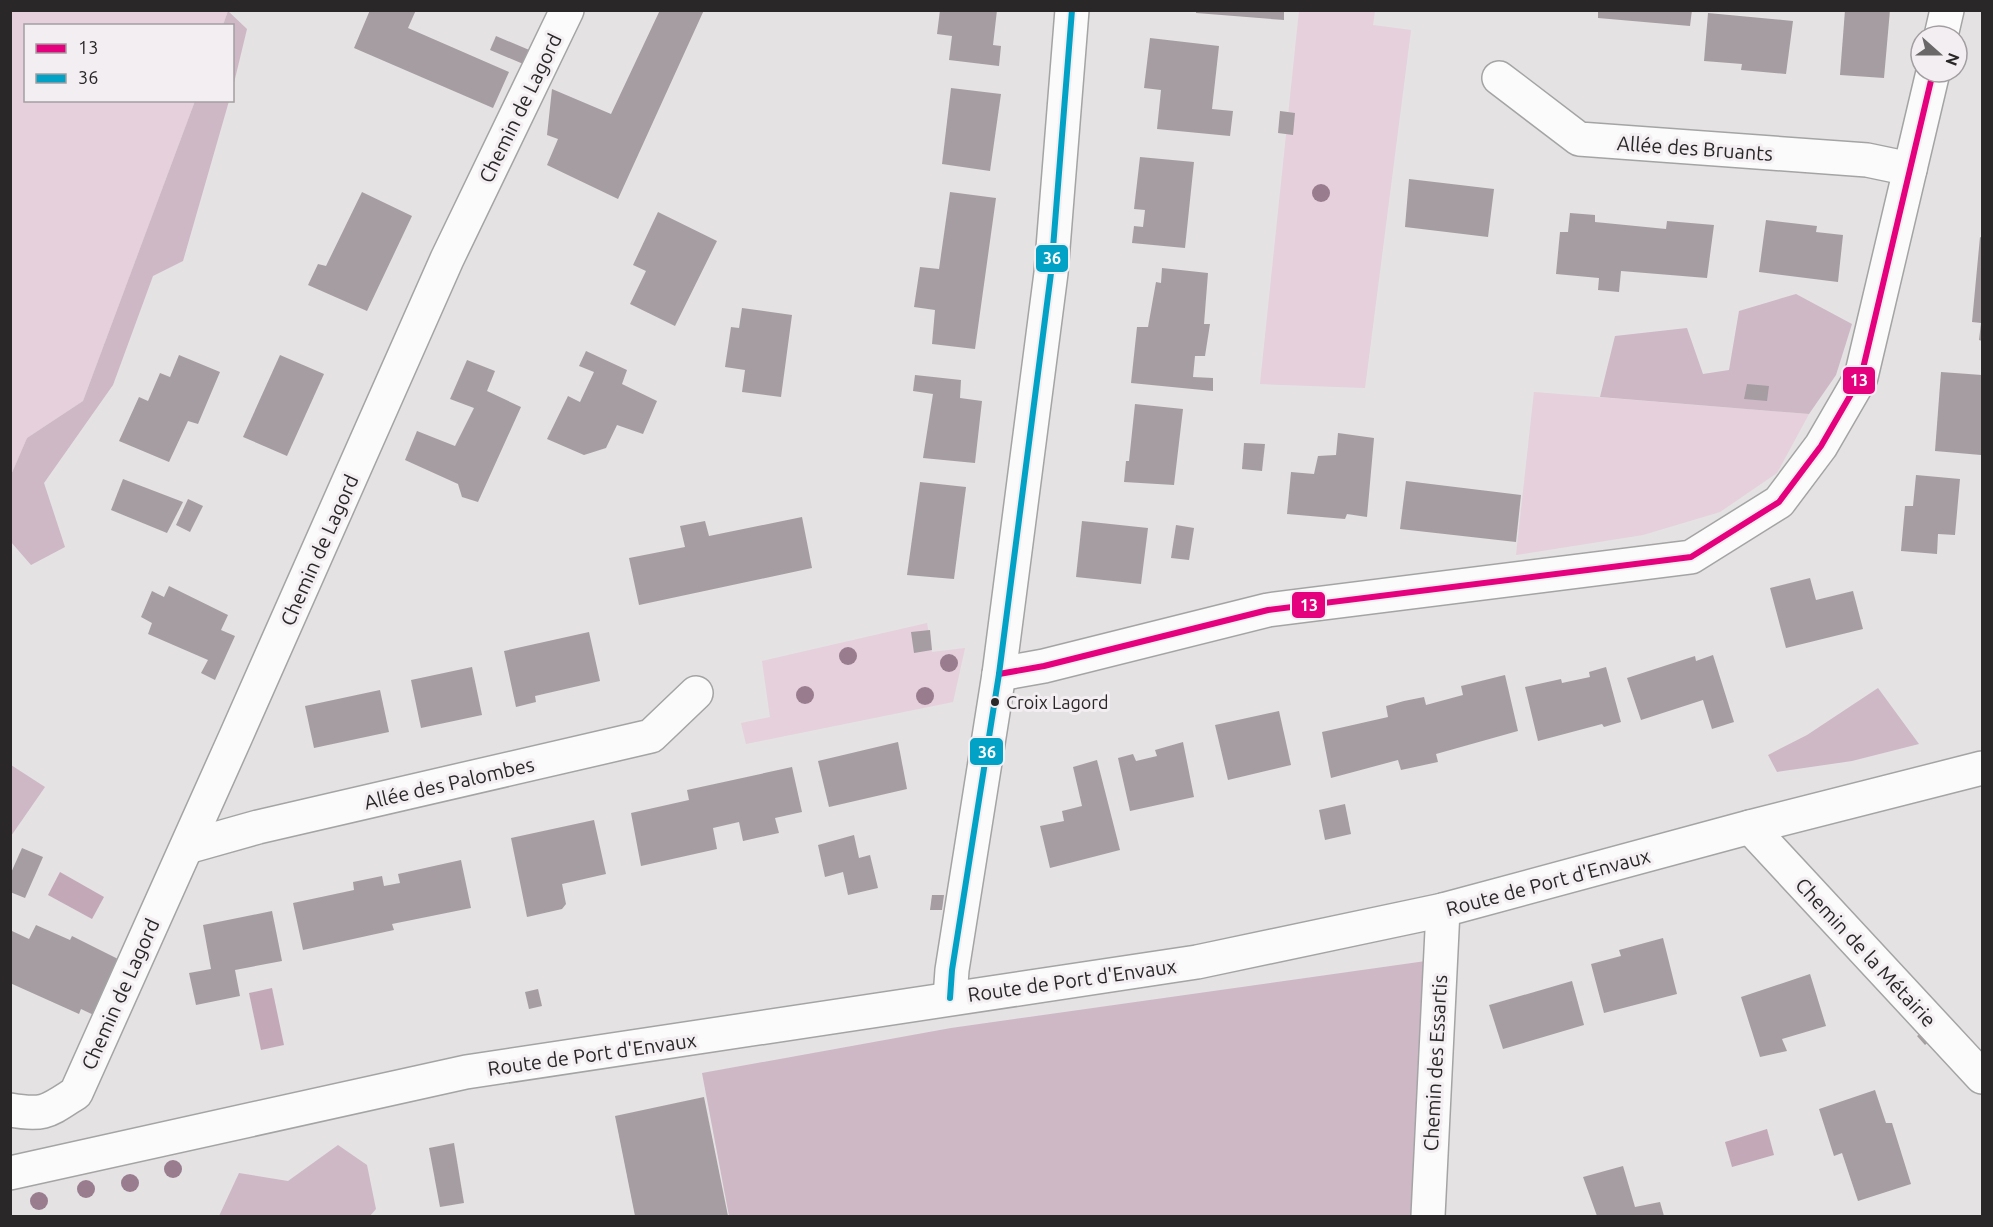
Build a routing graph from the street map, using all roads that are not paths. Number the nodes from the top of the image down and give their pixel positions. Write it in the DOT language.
graph roads {
  1 [pos="567,10"];
  2 [pos="1072,10"];
  3 [pos="1499,78"];
  4 [pos="1929,84"];
  5 [pos="1910,169"];
  6 [pos="999,674"];
  7 [pos="696,693"];
  8 [pos="1983,768"];
  9 [pos="1750,827"];
  10 [pos="187,847"];
  11 [pos="1443,910"];
  12 [pos="950,998"];
  13 [pos="1983,1077"];
  14 [pos="10,1110"];
  15 [pos="10,1173"];
  16 [pos="1428,1216"];
  1 -- 10 [label="street, Chemin de Lagord"];
  2 -- 6 [label="street"];
  3 -- 5 [label="street, Allée des Bruants"];
  4 -- 5 [label="street"];
  5 -- 6 [label="street"];
  6 -- 12 [label="street"];
  7 -- 10 [label="street, Allée des Palombes"];
  8 -- 9 [label="street, Route de Port d'Envaux"];
  9 -- 11 [label="street, Route de Port d'Envaux"];
  9 -- 13 [label="street, Chemin de la Métairie"];
  10 -- 14 [label="street, Chemin de Lagord"];
  11 -- 12 [label="street, Route de Port d'Envaux"];
  11 -- 16 [label="street, Chemin des Essartis"];
  12 -- 15 [label="street, Route de Port d'Envaux"];
}
